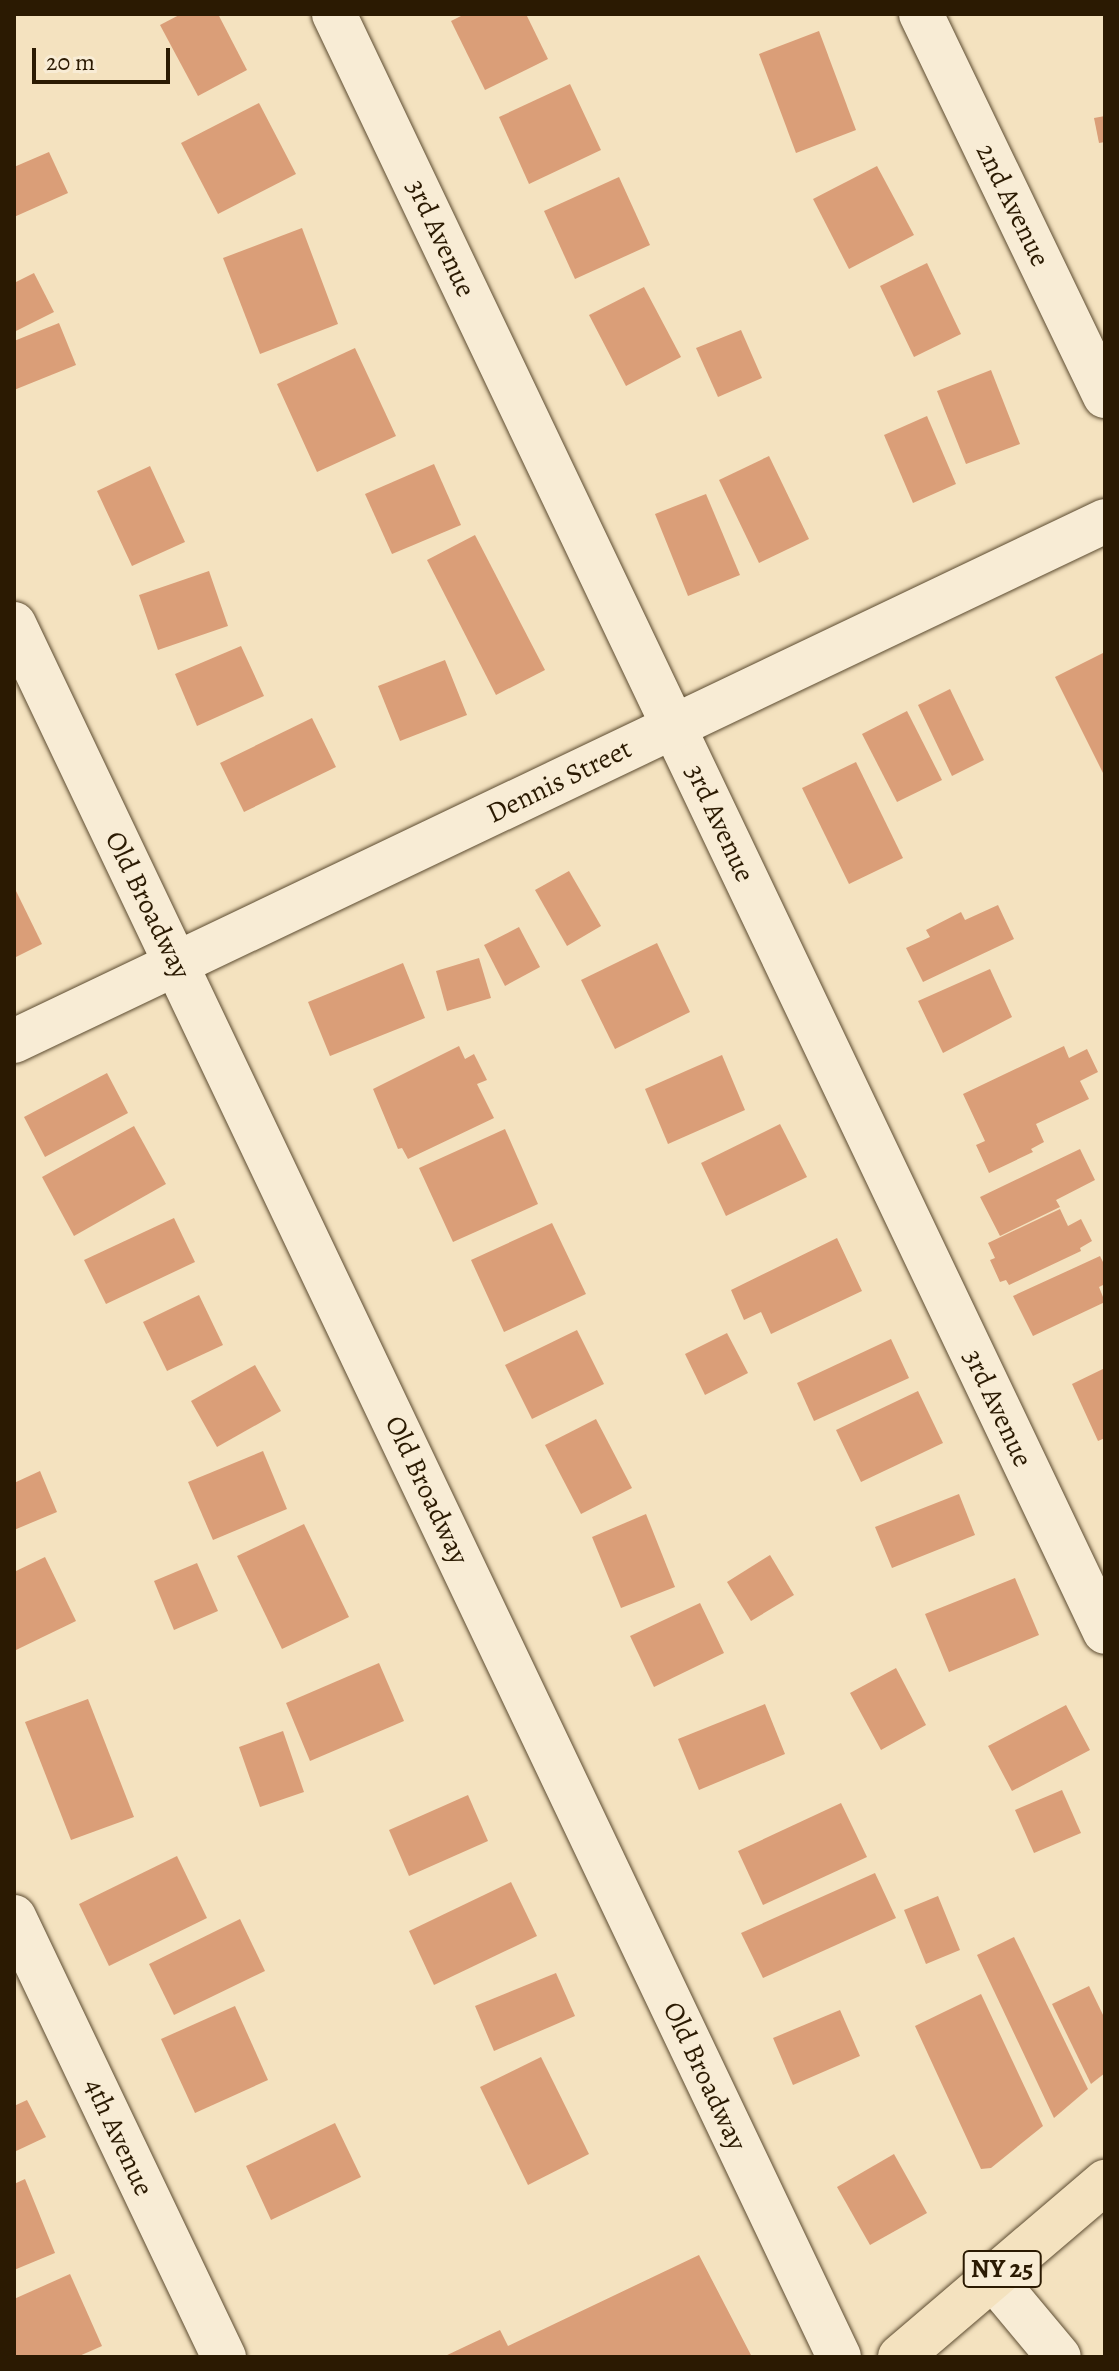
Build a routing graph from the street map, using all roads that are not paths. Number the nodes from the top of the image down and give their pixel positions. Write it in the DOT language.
graph roads {
  1 [pos="334,14"];
  2 [pos="921,14"];
  3 [pos="1105,396"];
  4 [pos="1105,521"];
  5 [pos="14,624"];
  6 [pos="674,726"];
  7 [pos="177,964"];
  8 [pos="14,1041"];
  9 [pos="1105,1632"];
  10 [pos="14,1917"];
  11 [pos="1105,2182"];
  12 [pos="992,2277"];
  13 [pos="224,2357"];
  14 [pos="839,2357"];
  15 [pos="900,2357"];
  16 [pos="1059,2357"];
  1 -- 6 [label="street, 3rd Avenue"];
  2 -- 3 [label="street, 2nd Avenue"];
  4 -- 6 [label="street, Dennis Street"];
  5 -- 7 [label="street, Old Broadway"];
  6 -- 7 [label="street, Dennis Street"];
  6 -- 9 [label="street, 3rd Avenue"];
  7 -- 8 [label="street, Dennis Street"];
  7 -- 14 [label="street, Old Broadway"];
  10 -- 13 [label="street, 4th Avenue"];
  11 -- 12 [label="main road, NY 25"];
  12 -- 15 [label="main road, NY 25"];
  12 -- 16 [label="street"];
}
